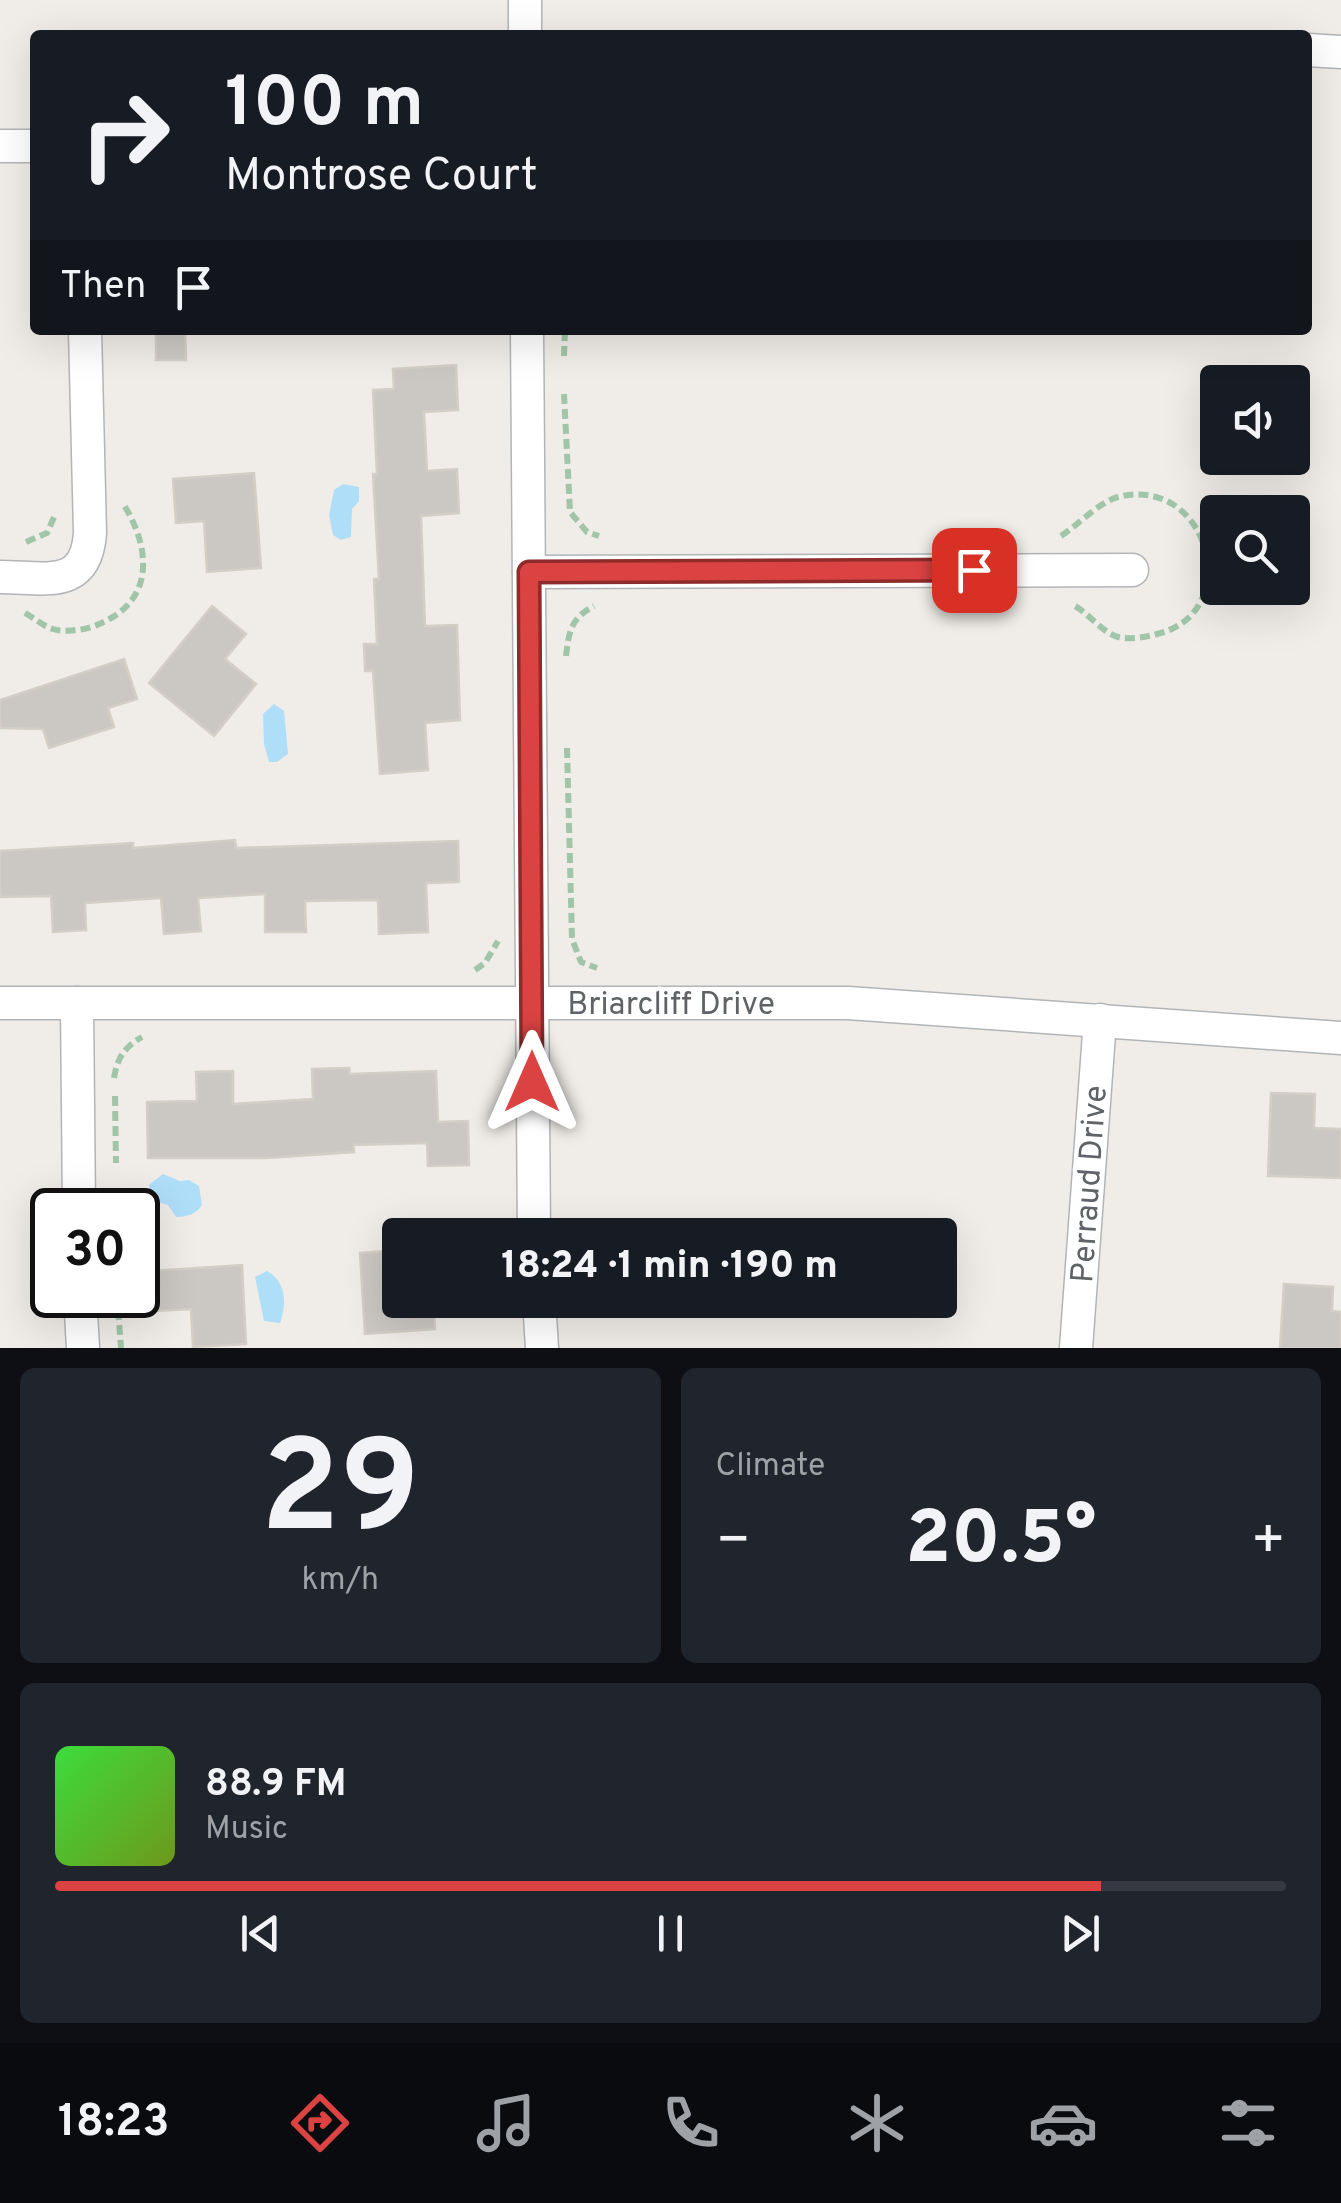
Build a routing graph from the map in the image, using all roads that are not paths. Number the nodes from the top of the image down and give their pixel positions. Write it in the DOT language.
graph roads {
  1 [pos="525,0"];
  2 [pos="526,30"];
  3 [pos="1312,50"];
  4 [pos="1341,52"];
  5 [pos="0,146"];
  6 [pos="30,146"];
  7 [pos="84,335"];
  8 [pos="527,335"];
  9 [pos="1132,570"];
  10 [pos="529,572"];
  11 [pos="0,577"];
  12 [pos="531,1002"];
  13 [pos="0,1003"];
  14 [pos="77,1003"];
  15 [pos="1100,1020"];
  16 [pos="1341,1038"];
  17 [pos="78,1188"];
  18 [pos="534,1218"];
  19 [pos="81,1318"];
  20 [pos="540,1318"];
  21 [pos="83,1348"];
  22 [pos="542,1348"];
  23 [pos="1076,1348"];
  1 -- 2 [label="street"];
  3 -- 4 [label="street"];
  5 -- 6 [label="street"];
  7 -- 11 [label="street"];
  8 -- 10 [label="street"];
  9 -- 10 [label="street"];
  10 -- 12 [label="street"];
  12 -- 14 [label="street, Briarcliff Drive"];
  12 -- 15 [label="street, Briarcliff Drive"];
  12 -- 18 [label="street"];
  13 -- 14 [label="street, Briarcliff Drive"];
  14 -- 17 [label="street"];
  15 -- 16 [label="street, Briarcliff Drive"];
  15 -- 23 [label="street, Perraud Drive"];
  19 -- 21 [label="street"];
  20 -- 22 [label="street"];
}
